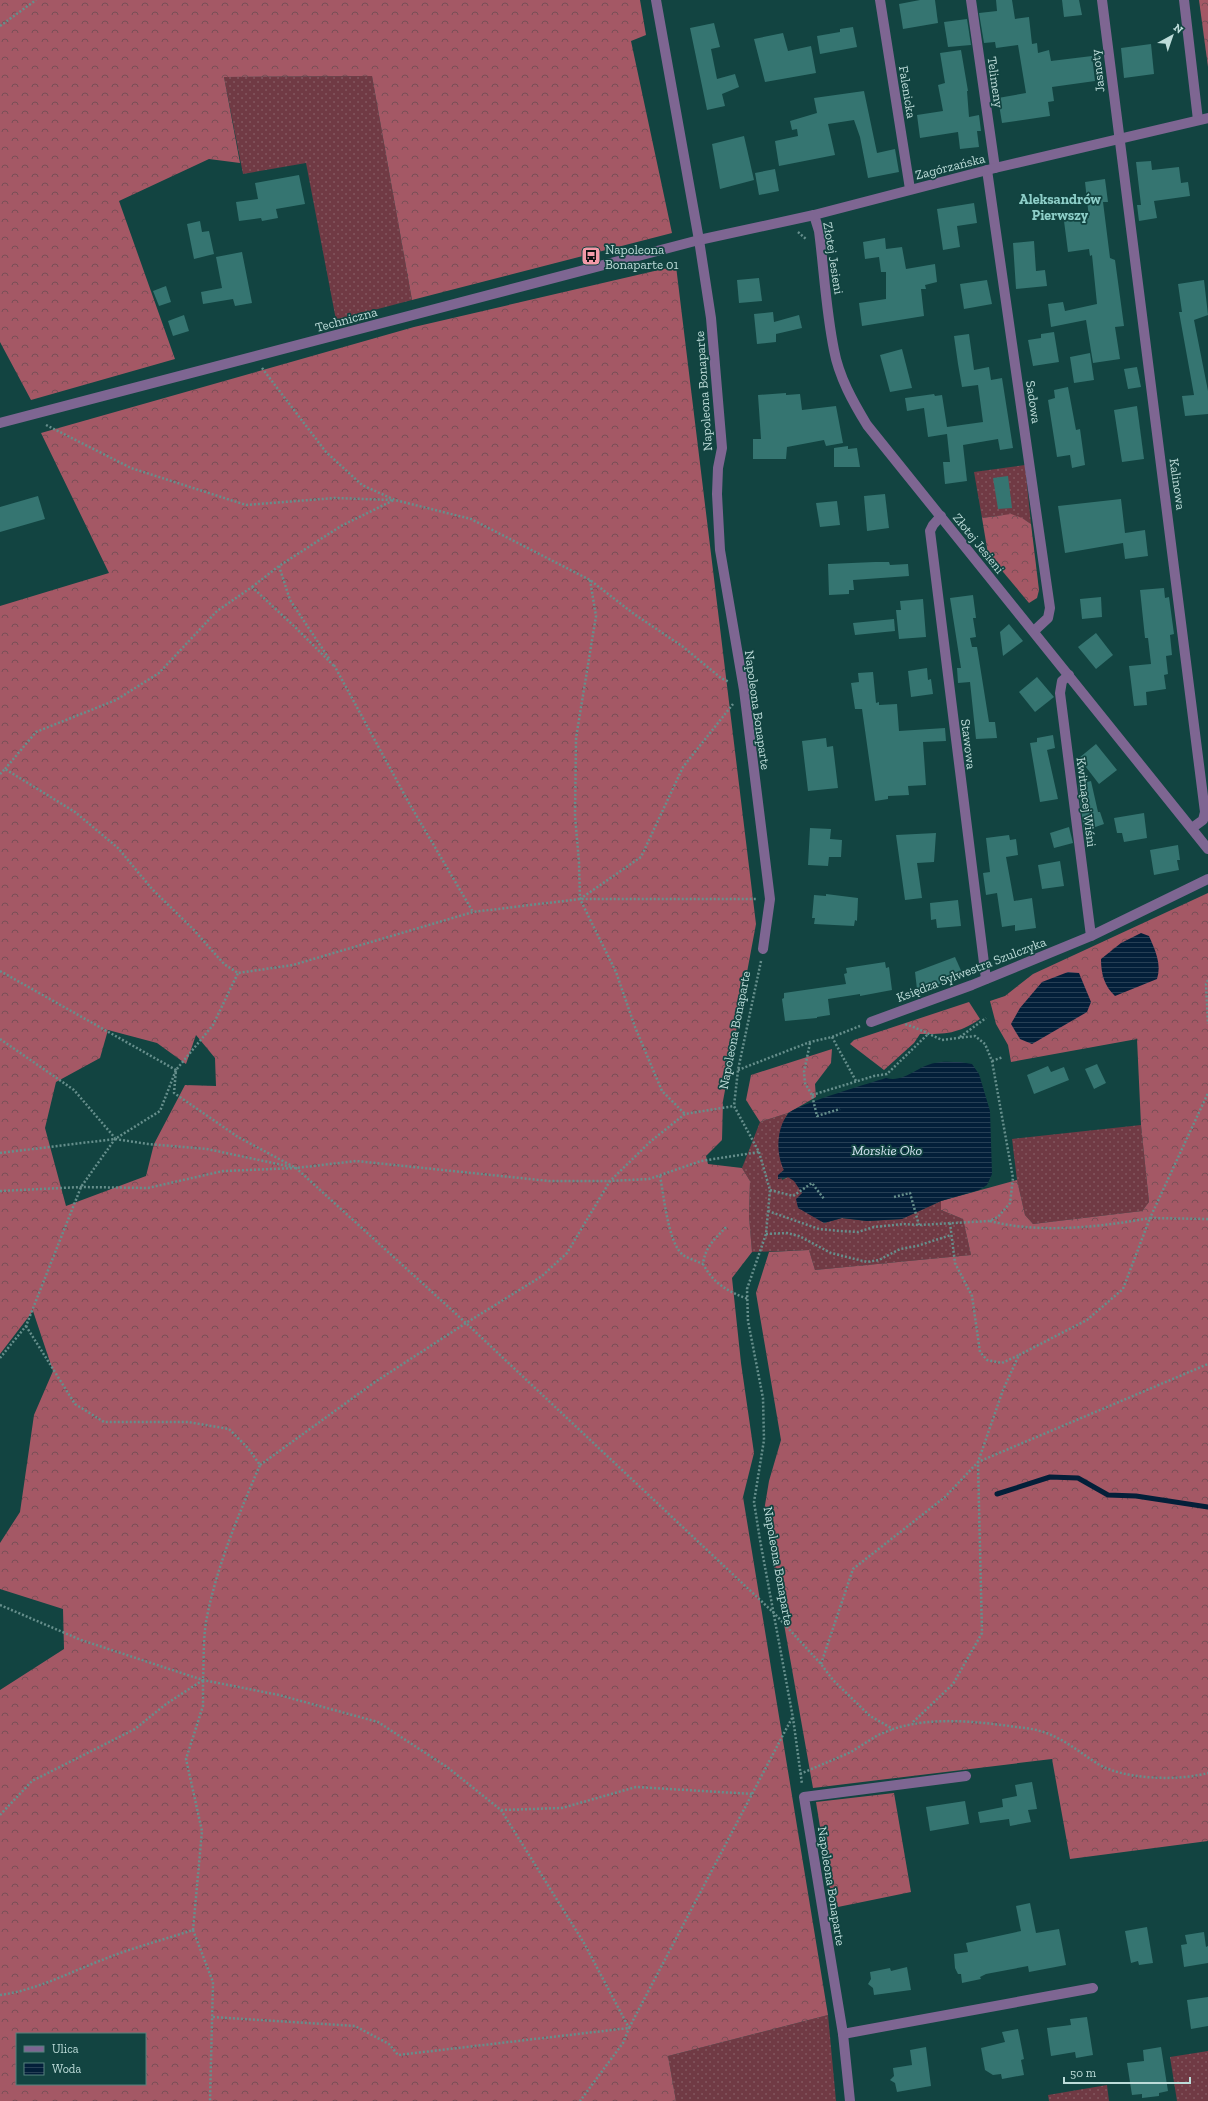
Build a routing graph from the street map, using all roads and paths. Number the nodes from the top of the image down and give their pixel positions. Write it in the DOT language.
graph roads {
  1 [pos="36,0"];
  2 [pos="656,0"];
  3 [pos="880,0"];
  4 [pos="971,0"];
  5 [pos="1102,0"];
  6 [pos="1184,0"];
  7 [pos="0,26"];
  8 [pos="1203,119"];
  9 [pos="1118,138"];
  10 [pos="991,169"];
  11 [pos="910,189"];
  12 [pos="814,215"];
  13 [pos="699,240"];
  14 [pos="254,357"];
  15 [pos="28,416"];
  16 [pos="0,423"];
  17 [pos="395,500"];
  18 [pos="941,516"];
  19 [pos="280,566"];
  20 [pos="590,580"];
  21 [pos="252,587"];
  22 [pos="1034,631"];
  23 [pos="334,666"];
  24 [pos="1069,675"];
  25 [pos="744,690"];
  26 [pos="5,769"];
  27 [pos="0,774"];
  28 [pos="1192,828"];
  29 [pos="1208,849"];
  30 [pos="1208,879"];
  31 [pos="580,899"];
  32 [pos="770,899"];
  33 [pos="473,912"];
  34 [pos="1091,936"];
  35 [pos="763,949"];
  36 [pos="0,971"];
  37 [pos="238,973"];
  38 [pos="986,979"];
  39 [pos="1208,980"];
  40 [pos="986,1018"];
  41 [pos="871,1022"];
  42 [pos="901,1024"];
  43 [pos="1208,1024"];
  44 [pos="928,1034"];
  45 [pos="832,1037"];
  46 [pos="960,1037"];
  47 [pos="0,1039"];
  48 [pos="810,1042"];
  49 [pos="1003,1057"];
  50 [pos="992,1061"];
  51 [pos="176,1070"];
  52 [pos="738,1070"];
  53 [pos="856,1081"];
  54 [pos="1208,1093"];
  55 [pos="812,1095"];
  56 [pos="734,1106"];
  57 [pos="840,1109"];
  58 [pos="685,1114"];
  59 [pos="115,1139"];
  60 [pos="759,1152"];
  61 [pos="0,1153"];
  62 [pos="296,1168"];
  63 [pos="660,1176"];
  64 [pos="610,1182"];
  65 [pos="81,1187"];
  66 [pos="770,1190"];
  67 [pos="0,1191"];
  68 [pos="894,1197"];
  69 [pos="824,1199"];
  70 [pos="768,1211"];
  71 [pos="1150,1218"];
  72 [pos="1208,1219"];
  73 [pos="989,1221"];
  74 [pos="950,1223"];
  75 [pos="919,1225"];
  76 [pos="726,1227"];
  77 [pos="766,1234"];
  78 [pos="951,1234"];
  79 [pos="703,1264"];
  80 [pos="748,1299"];
  81 [pos="466,1323"];
  82 [pos="26,1326"];
  83 [pos="1019,1355"];
  84 [pos="0,1358"];
  85 [pos="1208,1364"];
  86 [pos="978,1462"];
  87 [pos="260,1465"];
  88 [pos="0,1605"];
  89 [pos="775,1614"];
  90 [pos="821,1664"];
  91 [pos="203,1680"];
  92 [pos="793,1718"];
  93 [pos="912,1723"];
  94 [pos="893,1729"];
  95 [pos="1208,1773"];
  96 [pos="800,1774"];
  97 [pos="966,1776"];
  98 [pos="753,1794"];
  99 [pos="804,1797"];
  100 [pos="500,1810"];
  101 [pos="0,1815"];
  102 [pos="193,1930"];
  103 [pos="1094,1988"];
  104 [pos="0,1995"];
  105 [pos="214,2017"];
  106 [pos="629,2028"];
  107 [pos="843,2034"];
  108 [pos="210,2101"];
  109 [pos="580,2101"];
  110 [pos="850,2101"];
  1 -- 7 [label="path"];
  2 -- 13 [label="street, Napoleona Bonaparte"];
  3 -- 11 [label="street, Falenicka"];
  4 -- 10 [label="street, Telimeny"];
  5 -- 9 [label="street, Jasnoty"];
  6 -- 8 [label="street"];
  8 -- 9 [label="street, Zagórzańska"];
  9 -- 10 [label="street, Zagórzańska"];
  9 -- 28 [label="street, Kalinowa"];
  10 -- 11 [label="street, Zagórzańska"];
  10 -- 22 [label="street, Sadowa"];
  11 -- 12 [label="street, Zagórzańska"];
  12 -- 13 [label="street, Zagórzańska"];
  12 -- 18 [label="street, Złotej Jesieni"];
  13 -- 14 [label="street, Techniczna"];
  13 -- 25 [label="street, Napoleona Bonaparte"];
  14 -- 15 [label="street, Techniczna"];
  14 -- 17 [label="path"];
  15 -- 16 [label="street, Techniczna"];
  15 -- 17 [label="path"];
  17 -- 19 [label="path"];
  17 -- 20 [label="path"];
  18 -- 22 [label="street, Złotej Jesieni"];
  18 -- 38 [label="street, Stawowa"];
  19 -- 21 [label="path"];
  19 -- 23 [label="path"];
  20 -- 25 [label="path"];
  20 -- 31 [label="path"];
  21 -- 23 [label="path"];
  21 -- 26 [label="path"];
  22 -- 24 [label="street, Złotej Jesieni"];
  23 -- 33 [label="path"];
  24 -- 28 [label="street, Złotej Jesieni"];
  24 -- 34 [label="street, Kwitnącej Wiśni"];
  25 -- 31 [label="path"];
  25 -- 32 [label="street, Napoleona Bonaparte"];
  26 -- 27 [label="path"];
  26 -- 37 [label="path"];
  28 -- 29 [label="street, Złotej Jesieni"];
  30 -- 34 [label="street, Księdza Sylwestra Szulczyka"];
  31 -- 32 [label="path"];
  31 -- 33 [label="path"];
  31 -- 58 [label="path"];
  32 -- 35 [label="street, Napoleona Bonaparte"];
  33 -- 37 [label="path"];
  34 -- 38 [label="street, Księdza Sylwestra Szulczyka"];
  35 -- 52 [label="path, Napoleona Bonaparte"];
  36 -- 51 [label="path"];
  37 -- 51 [label="path"];
  38 -- 41 [label="street, Księdza Sylwestra Szulczyka"];
  39 -- 43 [label="path"];
  40 -- 46 [label="path"];
  41 -- 45 [label="path"];
  42 -- 44 [label="path"];
  44 -- 46 [label="path"];
  44 -- 53 [label="path"];
  45 -- 48 [label="path"];
  45 -- 53 [label="path"];
  46 -- 50 [label="path"];
  47 -- 59 [label="path"];
  48 -- 52 [label="path"];
  48 -- 55 [label="path"];
  49 -- 50 [label="path"];
  50 -- 73 [label="path"];
  51 -- 59 [label="path"];
  51 -- 62 [label="path"];
  52 -- 56 [label="path, Napoleona Bonaparte"];
  53 -- 55 [label="path"];
  54 -- 71 [label="path"];
  55 -- 57 [label="path"];
  56 -- 58 [label="path"];
  56 -- 60 [label="path, Napoleona Bonaparte"];
  58 -- 64 [label="path"];
  59 -- 61 [label="path"];
  59 -- 62 [label="path"];
  59 -- 65 [label="path"];
  60 -- 63 [label="path"];
  60 -- 66 [label="path, Napoleona Bonaparte"];
  62 -- 64 [label="path"];
  62 -- 65 [label="path"];
  62 -- 81 [label="path"];
  63 -- 64 [label="path"];
  63 -- 79 [label="path"];
  64 -- 81 [label="path"];
  65 -- 67 [label="path"];
  65 -- 82 [label="path"];
  66 -- 69 [label="path"];
  66 -- 70 [label="path, Napoleona Bonaparte"];
  68 -- 75 [label="path"];
  70 -- 75 [label="path"];
  70 -- 77 [label="path, Napoleona Bonaparte"];
  71 -- 72 [label="path"];
  71 -- 73 [label="path"];
  71 -- 83 [label="path"];
  73 -- 74 [label="path"];
  74 -- 75 [label="path"];
  74 -- 78 [label="path"];
  76 -- 79 [label="path"];
  77 -- 78 [label="path"];
  77 -- 80 [label="path, Napoleona Bonaparte"];
  78 -- 83 [label="path"];
  79 -- 80 [label="path"];
  80 -- 89 [label="path, Napoleona Bonaparte"];
  81 -- 87 [label="path"];
  81 -- 89 [label="path"];
  82 -- 84 [label="path"];
  82 -- 87 [label="path"];
  83 -- 86 [label="path"];
  85 -- 86 [label="path"];
  86 -- 90 [label="path"];
  86 -- 93 [label="path"];
  87 -- 91 [label="path"];
  88 -- 91 [label="path"];
  89 -- 90 [label="path"];
  89 -- 92 [label="path, Napoleona Bonaparte"];
  90 -- 94 [label="path"];
  91 -- 100 [label="path"];
  91 -- 101 [label="path"];
  91 -- 102 [label="path"];
  92 -- 96 [label="path, Napoleona Bonaparte"];
  92 -- 98 [label="path"];
  93 -- 94 [label="path"];
  93 -- 95 [label="path"];
  94 -- 96 [label="path"];
  96 -- 99 [label="path, Napoleona Bonaparte"];
  97 -- 99 [label="street"];
  98 -- 100 [label="path"];
  98 -- 106 [label="path"];
  99 -- 107 [label="street, Napoleona Bonaparte"];
  100 -- 106 [label="path"];
  102 -- 104 [label="path"];
  102 -- 105 [label="path"];
  103 -- 107 [label="street"];
  105 -- 106 [label="path"];
  105 -- 108 [label="path"];
  106 -- 109 [label="path"];
  107 -- 110 [label="street, Napoleona Bonaparte"];
}
